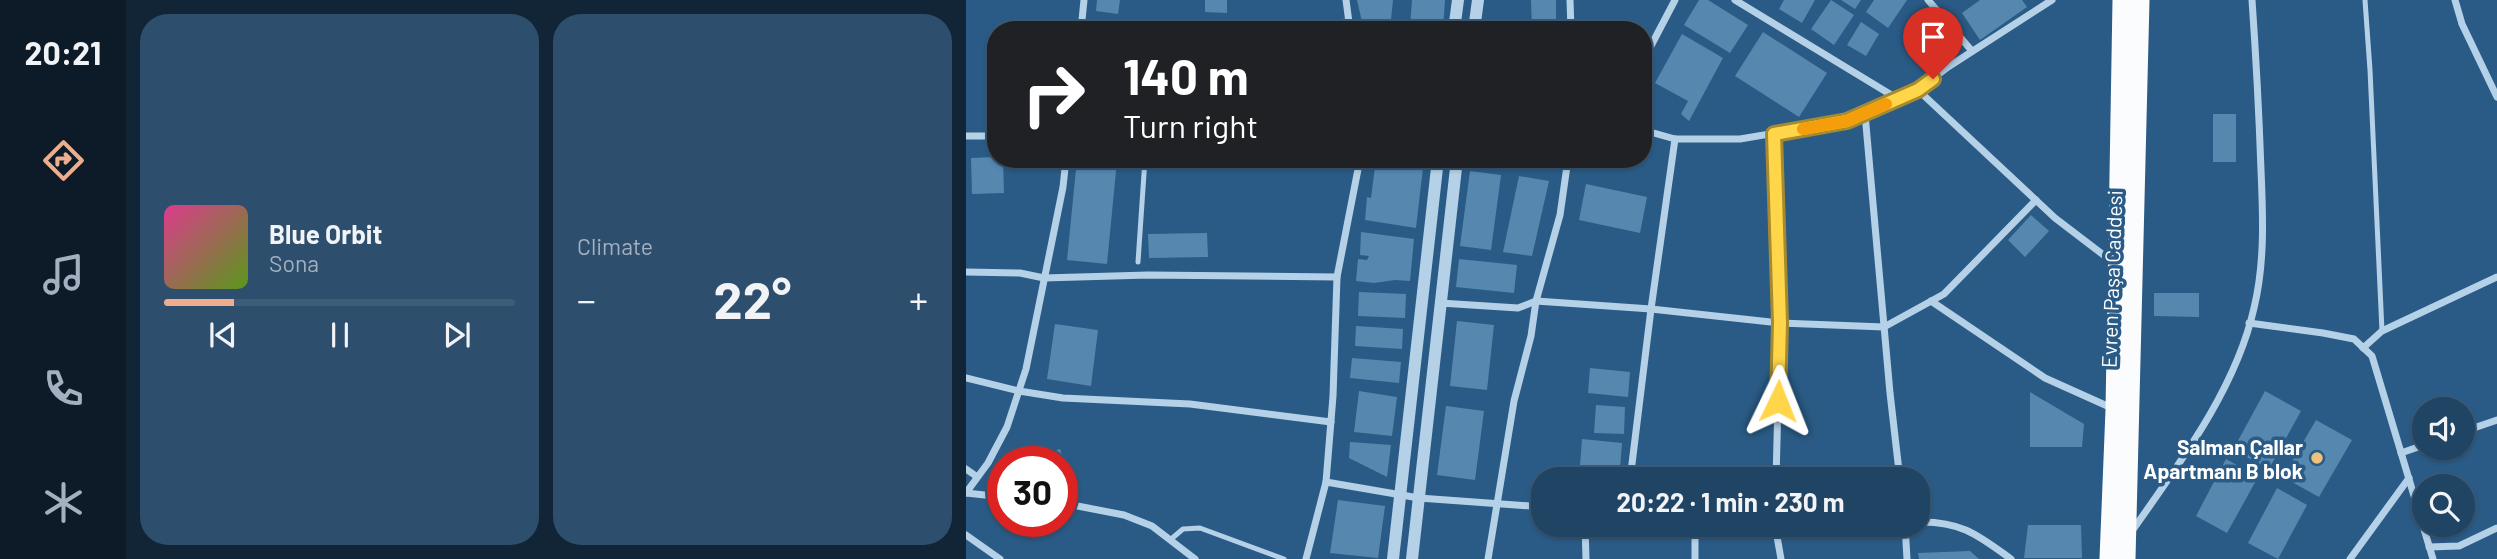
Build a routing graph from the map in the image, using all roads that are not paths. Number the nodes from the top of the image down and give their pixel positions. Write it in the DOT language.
graph roads {
  1 [pos="1084,0"];
  2 [pos="1346,0"];
  3 [pos="1458,0"];
  4 [pos="1478,0"];
  5 [pos="1570,0"];
  6 [pos="1675,0"];
  7 [pos="1735,0"];
  8 [pos="1928,0"];
  9 [pos="2035,0"];
  10 [pos="2052,0"];
  11 [pos="2122,0"];
  12 [pos="2140,0"];
  13 [pos="2252,0"];
  14 [pos="2365,0"];
  15 [pos="2455,0"];
  16 [pos="2039,8"];
  17 [pos="1082,21"];
  18 [pos="1349,21"];
  19 [pos="1455,21"];
  20 [pos="1475,21"];
  21 [pos="1571,21"];
  22 [pos="1652,44"];
  23 [pos="1972,51"];
  24 [pos="1918,90"];
  25 [pos="2497,97"];
  26 [pos="1898,99"];
  27 [pos="1865,114"];
  28 [pos="1652,133"];
  29 [pos="1774,134"];
  30 [pos="966,135"];
  31 [pos="987,136"];
  32 [pos="1675,139"];
  33 [pos="1064,168"];
  34 [pos="1144,168"];
  35 [pos="1358,168"];
  36 [pos="1437,168"];
  37 [pos="1456,168"];
  38 [pos="1567,168"];
  39 [pos="2036,200"];
  40 [pos="1138,262"];
  41 [pos="2118,266"];
  42 [pos="966,272"];
  43 [pos="1337,277"];
  44 [pos="2497,277"];
  45 [pos="1044,278"];
  46 [pos="1536,301"];
  47 [pos="1931,301"];
  48 [pos="1440,303"];
  49 [pos="1651,309"];
  50 [pos="1780,323"];
  51 [pos="2249,323"];
  52 [pos="1884,327"];
  53 [pos="2382,331"];
  54 [pos="2363,348"];
  55 [pos="966,378"];
  56 [pos="1019,391"];
  57 [pos="2115,410"];
  58 [pos="2497,420"];
  59 [pos="1331,422"];
  60 [pos="2475,428"];
  61 [pos="2412,449"];
  62 [pos="2401,453"];
  63 [pos="1632,467"];
  64 [pos="1776,467"];
  65 [pos="1899,467"];
  66 [pos="966,469"];
  67 [pos="976,476"];
  68 [pos="2409,478"];
  69 [pos="1326,482"];
  70 [pos="966,493"];
  71 [pos="987,495"];
  72 [pos="1399,495"];
  73 [pos="1419,498"];
  74 [pos="1498,502"];
  75 [pos="1078,506"];
  76 [pos="1531,506"];
  77 [pos="1930,522"];
  78 [pos="2497,528"];
  79 [pos="966,535"];
  80 [pos="1585,537"];
  81 [pos="1695,537"];
  82 [pos="1777,537"];
  83 [pos="1906,537"];
  84 [pos="1170,540"];
  85 [pos="2429,547"];
  86 [pos="2126,549"];
  87 [pos="1000,559"];
  88 [pos="1195,559"];
  89 [pos="1284,559"];
  90 [pos="1306,559"];
  91 [pos="1393,559"];
  92 [pos="1412,559"];
  93 [pos="1488,559"];
  94 [pos="1586,559"];
  95 [pos="1695,559"];
  96 [pos="1781,559"];
  97 [pos="1907,559"];
  98 [pos="2011,559"];
  99 [pos="2109,559"];
  100 [pos="2350,559"];
  101 [pos="2433,559"];
  1 -- 17 [label="street"];
  2 -- 18 [label="street"];
  3 -- 19 [label="street"];
  4 -- 20 [label="street"];
  5 -- 21 [label="street"];
  6 -- 22 [label="street"];
  7 -- 26 [label="street"];
  8 -- 23 [label="street"];
  9 -- 16 [label="street"];
  10 -- 16 [label="street"];
  11 -- 41 [label="highway, Evren Paşa Caddesi"];
  12 -- 86 [label="highway, Evren Paşa Caddesi"];
  13 -- 51 [label="street"];
  14 -- 53 [label="lane"];
  15 -- 25 [label="street"];
  16 -- 23 [label="street"];
  23 -- 24 [label="street"];
  24 -- 26 [label="street"];
  24 -- 39 [label="street"];
  26 -- 27 [label="street"];
  27 -- 29 [label="street"];
  27 -- 52 [label="street"];
  28 -- 32 [label="street"];
  29 -- 32 [label="street"];
  29 -- 50 [label="street"];
  30 -- 31 [label="street"];
  32 -- 49 [label="street"];
  33 -- 45 [label="street"];
  34 -- 40 [label="lane"];
  35 -- 43 [label="street"];
  36 -- 72 [label="street"];
  37 -- 48 [label="street"];
  38 -- 46 [label="street"];
  39 -- 41 [label="street"];
  39 -- 47 [label="street"];
  41 -- 57 [label="highway, Evren Paşa Caddesi"];
  42 -- 45 [label="street"];
  43 -- 45 [label="street"];
  43 -- 59 [label="street"];
  44 -- 53 [label="street"];
  45 -- 56 [label="street"];
  46 -- 48 [label="street"];
  46 -- 49 [label="street"];
  46 -- 74 [label="street"];
  47 -- 52 [label="street"];
  47 -- 57 [label="street"];
  48 -- 73 [label="street"];
  49 -- 50 [label="street"];
  49 -- 63 [label="street"];
  50 -- 52 [label="street"];
  50 -- 64 [label="street"];
  51 -- 54 [label="street"];
  51 -- 86 [label="street"];
  52 -- 65 [label="street"];
  53 -- 54 [label="street"];
  54 -- 62 [label="street"];
  55 -- 56 [label="street"];
  56 -- 59 [label="street"];
  56 -- 67 [label="street"];
  57 -- 99 [label="highway, Evren Paşa Caddesi"];
  58 -- 60 [label="street"];
  59 -- 69 [label="street"];
  61 -- 62 [label="street"];
  62 -- 68 [label="street"];
  66 -- 67 [label="street"];
  67 -- 70 [label="street"];
  68 -- 85 [label="street"];
  68 -- 100 [label="street"];
  69 -- 72 [label="street"];
  69 -- 90 [label="street"];
  70 -- 71 [label="street"];
  72 -- 73 [label="street"];
  72 -- 91 [label="street"];
  73 -- 74 [label="street"];
  73 -- 92 [label="street"];
  74 -- 76 [label="street"];
  74 -- 93 [label="street"];
  75 -- 84 [label="street"];
  77 -- 98 [label="street"];
  78 -- 85 [label="street"];
  79 -- 87 [label="street"];
  80 -- 94 [label="street"];
  81 -- 95 [label="street"];
  82 -- 96 [label="street"];
  83 -- 97 [label="street"];
  84 -- 88 [label="street"];
  84 -- 89 [label="lane"];
  85 -- 101 [label="street"];
}
